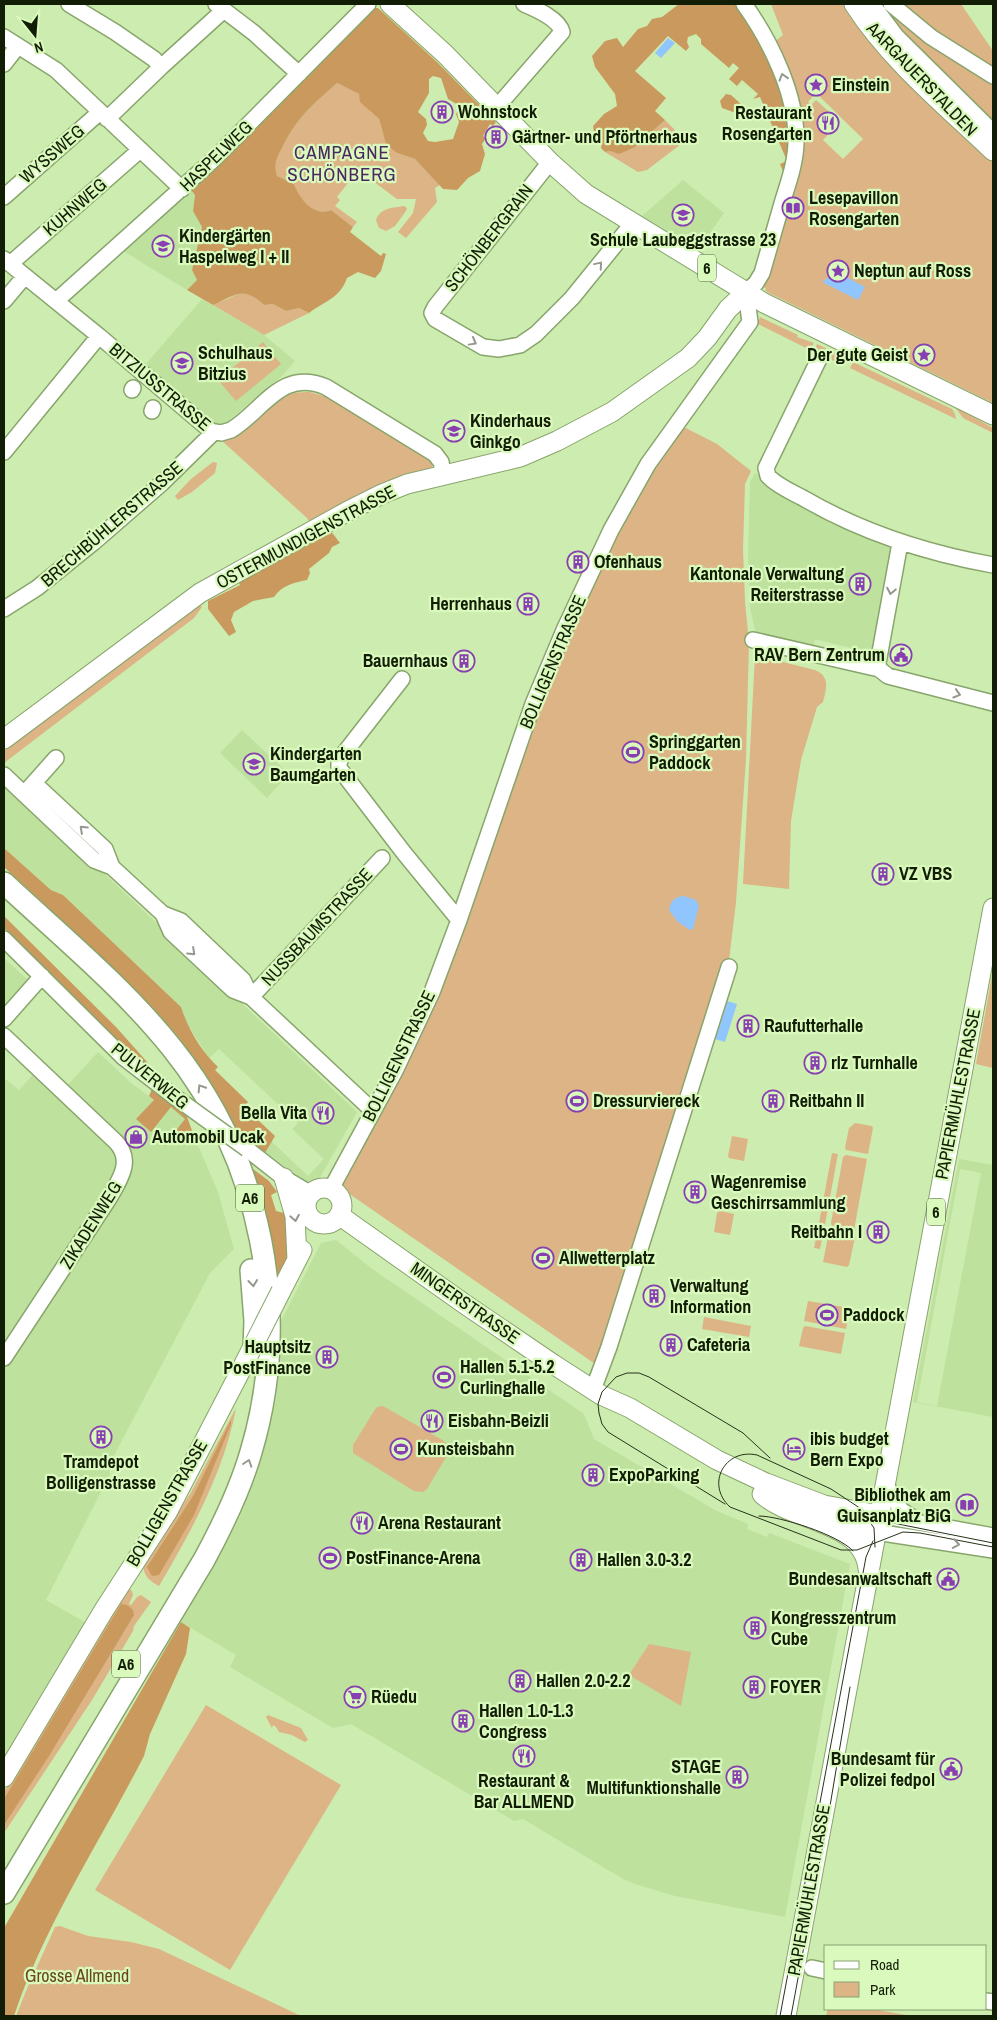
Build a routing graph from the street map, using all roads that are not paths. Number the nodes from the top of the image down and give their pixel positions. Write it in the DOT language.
graph roads {
  1 [pos="69,4"];
  2 [pos="368,4"];
  3 [pos="390,4"];
  4 [pos="524,4"];
  5 [pos="744,4"];
  6 [pos="854,4"];
  7 [pos="872,4"];
  8 [pos="890,4"];
  9 [pos="220,7"];
  10 [pos="4,37"];
  11 [pos="18,46"];
  12 [pos="4,64"];
  13 [pos="161,66"];
  14 [pos="299,74"];
  15 [pos="993,76"];
  16 [pos="497,107"];
  17 [pos="103,116"];
  18 [pos="993,132"];
  19 [pos="140,150"];
  20 [pos="993,151"];
  21 [pos="550,162"];
  22 [pos="182,189"];
  23 [pos="4,197"];
  24 [pos="632,224"];
  25 [pos="7,261"];
  26 [pos="25,276"];
  27 [pos="746,292"];
  28 [pos="56,301"];
  29 [pos="4,302"];
  30 [pos="99,336"];
  31 [pos="819,359"];
  32 [pos="993,415"];
  33 [pos="214,432"];
  34 [pos="4,452"];
  35 [pos="444,475"];
  36 [pos="900,543"];
  37 [pos="993,565"];
  38 [pos="4,609"];
  39 [pos="753,640"];
  40 [pos="879,669"];
  41 [pos="402,679"];
  42 [pos="993,703"];
  43 [pos="4,739"];
  44 [pos="56,758"];
  45 [pos="4,775"];
  46 [pos="29,788"];
  47 [pos="382,858"];
  48 [pos="4,883"];
  49 [pos="4,901"];
  50 [pos="993,908"];
  51 [pos="459,920"];
  52 [pos="4,939"];
  53 [pos="729,967"];
  54 [pos="42,976"];
  55 [pos="251,997"];
  56 [pos="4,1019"];
  57 [pos="4,1036"];
  58 [pos="373,1111"];
  59 [pos="284,1178"];
  60 [pos="331,1189"];
  61 [pos="311,1194"];
  62 [pos="339,1215"];
  63 [pos="316,1221"];
  64 [pos="297,1260"];
  65 [pos="4,1358"];
  66 [pos="597,1392"];
  67 [pos="885,1483"];
  68 [pos="763,1490"];
  69 [pos="877,1524"];
  70 [pos="942,1526"];
  71 [pos="993,1536"];
  72 [pos="993,1550"];
  73 [pos="868,1574"];
  74 [pos="4,1777"];
  75 [pos="26,1856"];
  76 [pos="4,1866"];
  77 [pos="4,1893"];
  78 [pos="4,1910"];
  79 [pos="786,2016"];
  1 -- 13 [label="street"];
  2 -- 14 [label="street, HASPELWEG"];
  3 -- 16 [label="main road, 6"];
  4 -- 16 [label="street"];
  27 -- 5 [label="street, one-way"];
  6 -- 20 [label="main road, AARGAUERSTALDEN"];
  7 -- 18 [label="street, AARGAUERSTALDEN"];
  8 -- 15 [label="street"];
  9 -- 13 [label="street, WYSSWEG"];
  9 -- 14 [label="street"];
  10 -- 11 [label="street"];
  11 -- 12 [label="street"];
  11 -- 17 [label="street"];
  13 -- 17 [label="street, WYSSWEG"];
  14 -- 22 [label="street, HASPELWEG"];
  16 -- 21 [label="main road, 6"];
  17 -- 19 [label="street"];
  17 -- 23 [label="street, WYSSWEG"];
  19 -- 22 [label="street"];
  19 -- 25 [label="street, KUHNWEG"];
  21 -- 24 [label="main road, 6"];
  21 -- 24 [label="street, SCHÖNBERGRAIN, one-way"];
  22 -- 28 [label="street, HASPELWEG"];
  24 -- 27 [label="main road, 6"];
  25 -- 26 [label="street, BITZIUSSTRASSE"];
  26 -- 28 [label="street, BITZIUSSTRASSE"];
  26 -- 29 [label="street"];
  27 -- 32 [label="main road, 6"];
  27 -- 35 [label="main road, OSTERMUNDIGENSTRASSE"];
  27 -- 51 [label="street, BOLLIGENSTRASSE"];
  28 -- 30 [label="street, BITZIUSSTRASSE"];
  30 -- 33 [label="street, BITZIUSSTRASSE"];
  30 -- 34 [label="street"];
  31 -- 36 [label="street"];
  33 -- 35 [label="street, BITZIUSSTRASSE"];
  33 -- 38 [label="street, BRECHBÜHLERSTRASSE"];
  35 -- 43 [label="main road, OSTERMUNDIGENSTRASSE"];
  36 -- 37 [label="street"];
  36 -- 40 [label="street, one-way"];
  39 -- 40 [label="street"];
  40 -- 42 [label="street, one-way"];
  41 -- 51 [label="street"];
  44 -- 46 [label="street"];
  45 -- 46 [label="street, NUSSBAUMSTRASSE"];
  46 -- 55 [label="street, NUSSBAUMSTRASSE"];
  47 -- 55 [label="street, NUSSBAUMSTRASSE"];
  75 -- 48 [label="highway, A6, one-way"];
  49 -- 76 [label="highway, A6, one-way"];
  50 -- 67 [label="main road, PAPIERMÜHLESTRASSE / 6"];
  51 -- 58 [label="street, BOLLIGENSTRASSE"];
  52 -- 54 [label="street, PULVERWEG"];
  53 -- 66 [label="street"];
  54 -- 56 [label="street"];
  54 -- 59 [label="street, PULVERWEG, bridge"];
  55 -- 58 [label="street, NUSSBAUMSTRASSE"];
  57 -- 65 [label="street, ZIKADENWEG"];
  58 -- 60 [label="street, BOLLIGENSTRASSE"];
  59 -- 61 [label="street, PULVERWEG"];
  59 -- 64 [label="main road, one-way"];
  60 -- 61 [label="main road"];
  60 -- 62 [label="main road"];
  61 -- 63 [label="main road"];
  62 -- 63 [label="main road"];
  62 -- 66 [label="main road, MINGERSTRASSE"];
  63 -- 64 [label="main road, BOLLIGENSTRASSE"];
  64 -- 74 [label="main road, BOLLIGENSTRASSE, bridge"];
  66 -- 68 [label="main road, MINGERSTRASSE"];
  67 -- 69 [label="main road, PAPIERMÜHLESTRASSE / 6"];
  67 -- 70 [label="street"];
  68 -- 69 [label="main road"];
  68 -- 73 [label="main road"];
  69 -- 70 [label="street"];
  69 -- 72 [label="street, one-way"];
  69 -- 73 [label="main road, PAPIERMÜHLESTRASSE / 6"];
  70 -- 71 [label="street"];
  73 -- 79 [label="main road, PAPIERMÜHLESTRASSE / 6"];
  75 -- 77 [label="highway, A6"];
  75 -- 78 [label="highway"];
}
